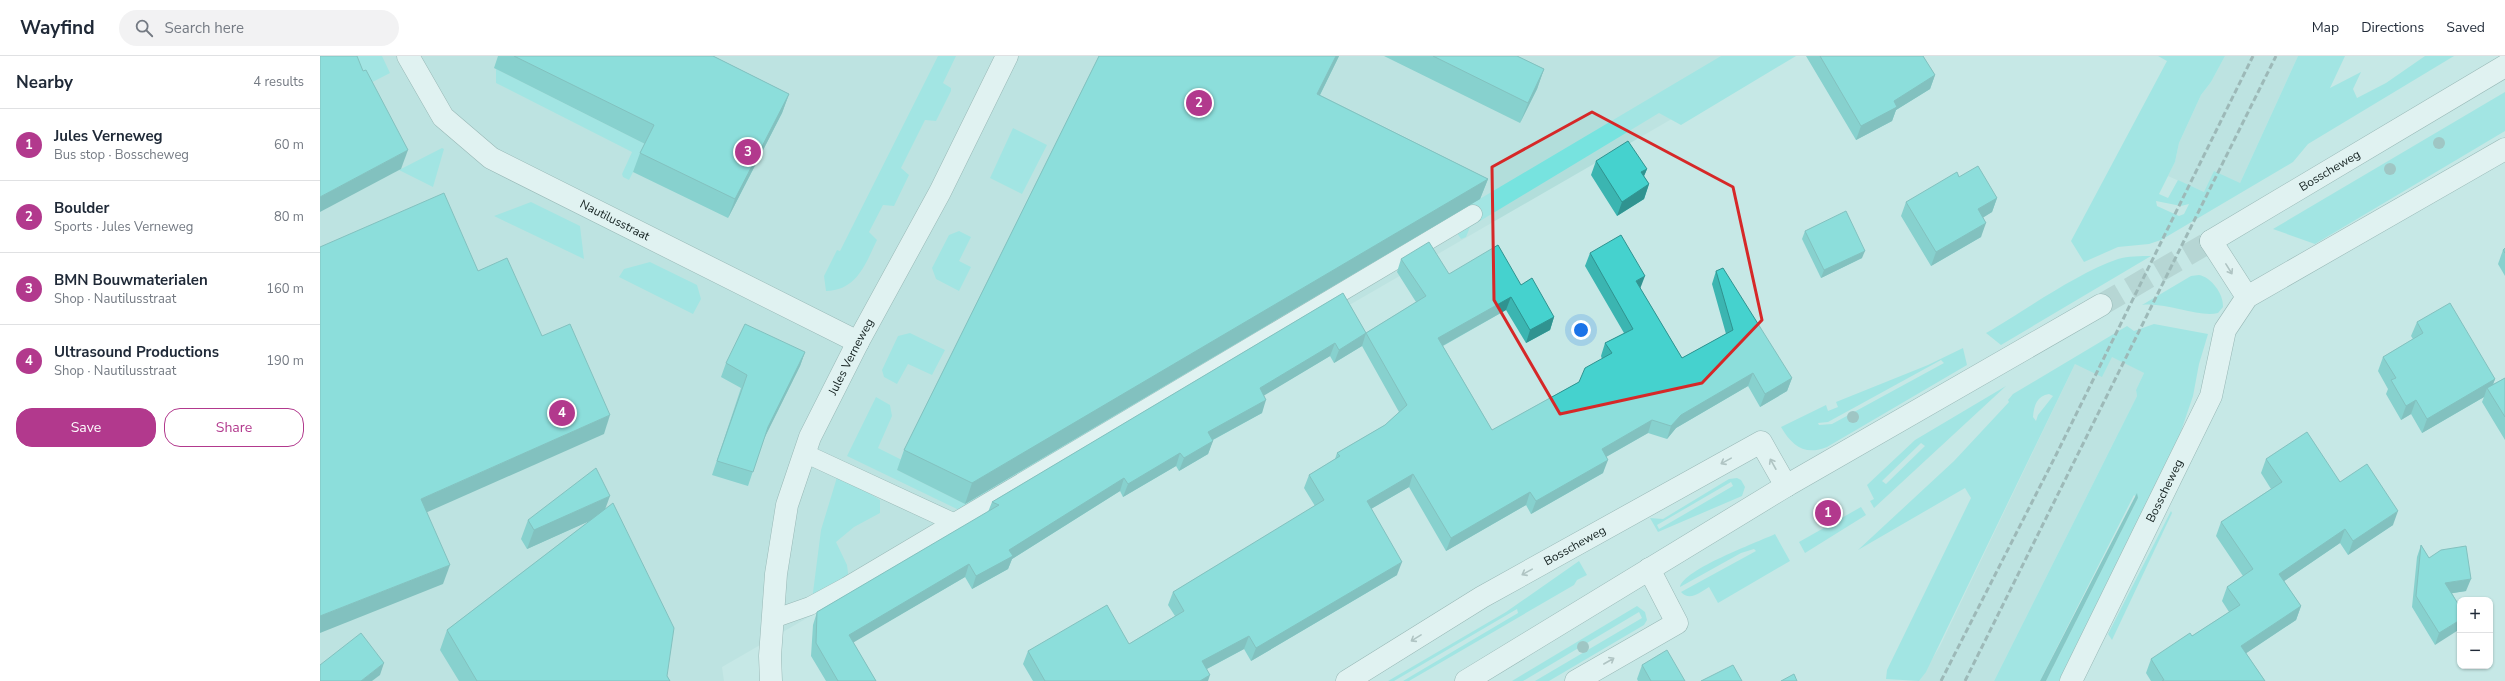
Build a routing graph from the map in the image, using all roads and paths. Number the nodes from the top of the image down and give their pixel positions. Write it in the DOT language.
graph roads {
  1 [pos="408,56"];
  2 [pos="1007,56"];
  3 [pos="2505,66"];
  4 [pos="2505,149"];
  5 [pos="1473,214"];
  6 [pos="2247,297"];
  7 [pos="2101,305"];
  8 [pos="858,342"];
  9 [pos="804,453"];
  10 [pos="1786,486"];
  11 [pos="953,522"];
  12 [pos="1649,570"];
  13 [pos="773,619"];
  14 [pos="771,681"];
  15 [pos="1347,681"];
  16 [pos="1466,681"];
  17 [pos="1576,681"];
  18 [pos="2072,681"];
  1 -- 8 [label="street, Nautilusstraat"];
  2 -- 8 [label="street, Jules Verneweg"];
  3 -- 6 [label="street, Bosscheweg, one-way"];
  4 -- 6 [label="street, Bosscheweg"];
  5 -- 11 [label="lane"];
  6 -- 18 [label="street, Bosscheweg"];
  7 -- 10 [label="street"];
  8 -- 9 [label="street, Jules Verneweg"];
  9 -- 11 [label="lane"];
  9 -- 13 [label="street, Jules Verneweg"];
  10 -- 12 [label="street"];
  10 -- 15 [label="street, Bosscheweg, one-way"];
  11 -- 13 [label="lane"];
  12 -- 16 [label="street"];
  17 -- 12 [label="street, one-way"];
  13 -- 14 [label="street, Jules Verneweg"];
}
